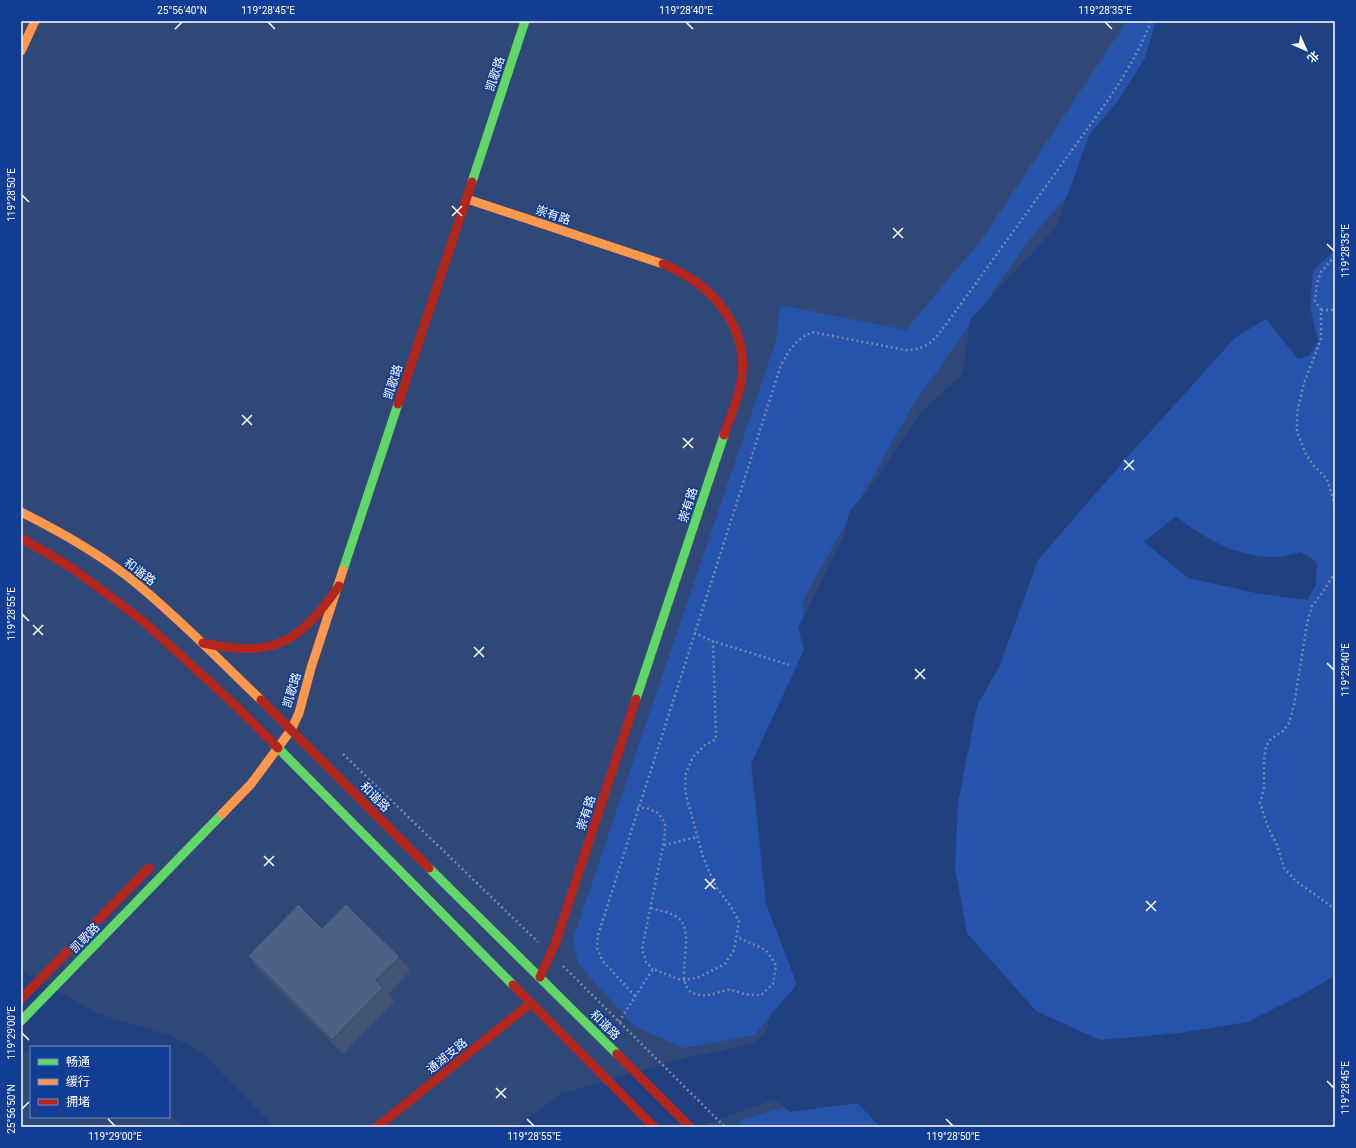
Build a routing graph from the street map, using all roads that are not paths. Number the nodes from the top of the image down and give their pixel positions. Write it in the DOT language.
graph roads {
  1 [pos="35,21"];
  2 [pos="524,21"];
  3 [pos="21,51"];
  4 [pos="467,199"];
  5 [pos="21,512"];
  6 [pos="21,538"];
  7 [pos="340,586"];
  8 [pos="203,643"];
  9 [pos="291,730"];
  10 [pos="277,746"];
  11 [pos="253,765"];
  12 [pos="158,859"];
  13 [pos="540,977"];
  14 [pos="21,999"];
  15 [pos="531,1003"];
  16 [pos="21,1021"];
  17 [pos="377,1127"];
  18 [pos="654,1127"];
  19 [pos="690,1127"];
  1 -- 3 [label="main road"];
  2 -- 4 [label="main road, 凯歌路"];
  4 -- 7 [label="main road, 凯歌路"];
  4 -- 13 [label="main road, 崇有路"];
  5 -- 8 [label="main road, 和谐路"];
  6 -- 10 [label="main road"];
  7 -- 8 [label="main road"];
  7 -- 9 [label="main road, 凯歌路"];
  8 -- 9 [label="main road, 和谐路"];
  9 -- 10 [label="main road, 凯歌路"];
  9 -- 13 [label="main road, 和谐路"];
  10 -- 11 [label="main road, 凯歌路"];
  10 -- 15 [label="main road"];
  10 -- 16 [label="main road, 凯歌路"];
  12 -- 14 [label="main road, 凯歌路"];
  13 -- 19 [label="main road, 和谐路"];
  15 -- 17 [label="main road, 通湖支路"];
  15 -- 18 [label="main road"];
}
